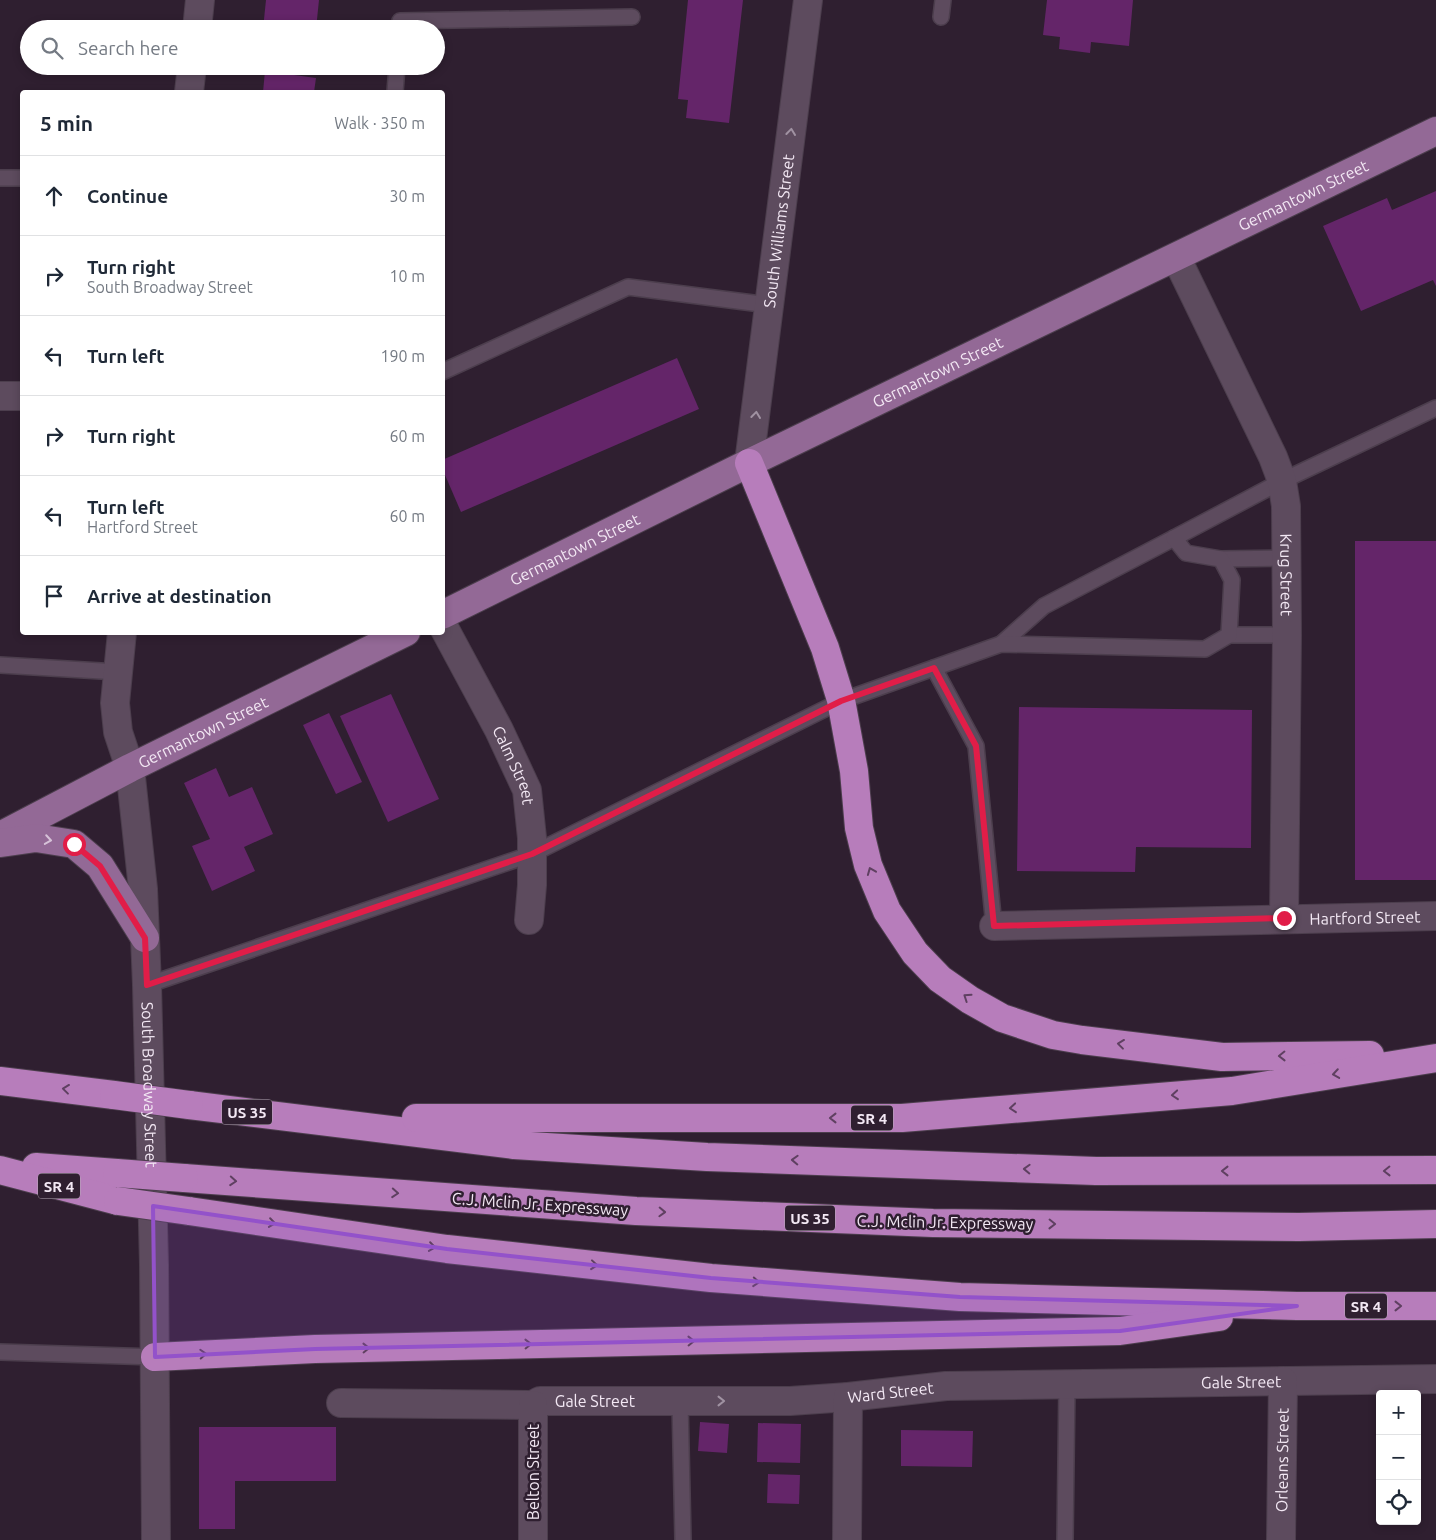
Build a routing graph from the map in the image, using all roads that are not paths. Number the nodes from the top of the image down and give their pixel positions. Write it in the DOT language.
graph roads {
  1 [pos="200,0"];
  2 [pos="808,0"];
  3 [pos="944,0"];
  4 [pos="632,17"];
  5 [pos="941,17"];
  6 [pos="198,20"];
  7 [pos="445,20"];
  8 [pos="191,75"];
  9 [pos="396,75"];
  10 [pos="189,90"];
  11 [pos="395,90"];
  12 [pos="1436,131"];
  13 [pos="0,178"];
  14 [pos="20,178"];
  15 [pos="1176,257"];
  16 [pos="770,305"];
  17 [pos="445,371"];
  18 [pos="0,396"];
  19 [pos="20,396"];
  20 [pos="1436,408"];
  21 [pos="750,464"];
  22 [pos="1282,481"];
  23 [pos="1174,538"];
  24 [pos="1286,558"];
  25 [pos="1221,559"];
  26 [pos="445,614"];
  27 [pos="445,630"];
  28 [pos="1229,634"];
  29 [pos="122,635"];
  30 [pos="400,635"];
  31 [pos="1286,635"];
  32 [pos="1001,644"];
  33 [pos="0,665"];
  34 [pos="934,668"];
  35 [pos="118,672"];
  36 [pos="841,701"];
  37 [pos="130,768"];
  38 [pos="0,836"];
  39 [pos="0,843"];
  40 [pos="532,854"];
  41 [pos="1436,916"];
  42 [pos="1284,918"];
  43 [pos="529,920"];
  44 [pos="994,926"];
  45 [pos="145,938"];
  46 [pos="147,985"];
  47 [pos="1436,1054"];
  48 [pos="1436,1058"];
  49 [pos="0,1081"];
  50 [pos="304,1119"];
  51 [pos="0,1164"];
  52 [pos="0,1170"];
  53 [pos="1436,1170"];
  54 [pos="1436,1224"];
  55 [pos="1297,1306"];
  56 [pos="1436,1306"];
  57 [pos="0,1352"];
  58 [pos="155,1357"];
  59 [pos="1436,1379"];
  60 [pos="1283,1381"];
  61 [pos="1057,1384"];
  62 [pos="848,1397"];
  63 [pos="680,1401"];
  64 [pos="341,1403"];
  65 [pos="533,1405"];
  66 [pos="156,1540"];
  67 [pos="533,1540"];
  68 [pos="683,1540"];
  69 [pos="847,1540"];
  70 [pos="1065,1540"];
  71 [pos="1281,1540"];
  1 -- 6 [label="street"];
  16 -- 2 [label="street, South Williams Street, one-way"];
  3 -- 5 [label="lane"];
  4 -- 7 [label="lane"];
  8 -- 10 [label="street"];
  9 -- 11 [label="lane"];
  12 -- 15 [label="main road, Germantown Street"];
  13 -- 14 [label="lane"];
  15 -- 21 [label="main road, Germantown Street"];
  15 -- 22 [label="street, Krug Street"];
  16 -- 17 [label="lane"];
  21 -- 16 [label="street, South Williams Street, one-way"];
  18 -- 19 [label="street"];
  20 -- 22 [label="lane"];
  21 -- 26 [label="main road, Germantown Street"];
  21 -- 36 [label="highway"];
  22 -- 23 [label="lane"];
  22 -- 24 [label="street, Krug Street"];
  23 -- 25 [label="lane"];
  23 -- 32 [label="lane"];
  24 -- 25 [label="lane"];
  24 -- 31 [label="street, Krug Street"];
  25 -- 28 [label="lane"];
  27 -- 40 [label="street, Calm Street"];
  28 -- 31 [label="lane"];
  28 -- 32 [label="lane"];
  29 -- 35 [label="street, South Broadway Street"];
  30 -- 37 [label="main road, Germantown Street"];
  31 -- 42 [label="street, Krug Street"];
  32 -- 34 [label="lane"];
  33 -- 35 [label="lane"];
  34 -- 36 [label="lane"];
  34 -- 44 [label="lane"];
  35 -- 37 [label="street, South Broadway Street"];
  36 -- 40 [label="lane"];
  47 -- 36 [label="highway, one-way"];
  37 -- 38 [label="main road, Germantown Street"];
  37 -- 45 [label="street, South Broadway Street"];
  39 -- 45 [label="main road, one-way"];
  40 -- 43 [label="street, Calm Street"];
  40 -- 46 [label="lane"];
  41 -- 42 [label="street, Hartford Street"];
  42 -- 44 [label="street, Hartford Street"];
  45 -- 46 [label="street, South Broadway Street"];
  46 -- 58 [label="street, South Broadway Street"];
  48 -- 50 [label="highway, SR 4, one-way"];
  50 -- 49 [label="highway, US 35, one-way, bridge"];
  53 -- 50 [label="highway, US 35, one-way"];
  51 -- 54 [label="highway, C.J. Mclin Jr. Expressway / US 35, one-way, bridge"];
  52 -- 55 [label="highway, SR 4, one-way, bridge"];
  55 -- 56 [label="highway, SR 4, one-way"];
  58 -- 55 [label="highway, one-way"];
  57 -- 58 [label="lane"];
  58 -- 66 [label="street, South Broadway Street"];
  59 -- 60 [label="street, Gale Street"];
  60 -- 61 [label="street, Gale Street"];
  60 -- 71 [label="street, Orleans Street"];
  61 -- 62 [label="street, Ward Street"];
  61 -- 70 [label="lane"];
  63 -- 62 [label="street, Gale Street, one-way"];
  62 -- 69 [label="street, Ward Street"];
  63 -- 65 [label="street, Gale Street"];
  63 -- 68 [label="lane"];
  64 -- 65 [label="street, Gale Street"];
  65 -- 67 [label="street, Belton Street"];
}
